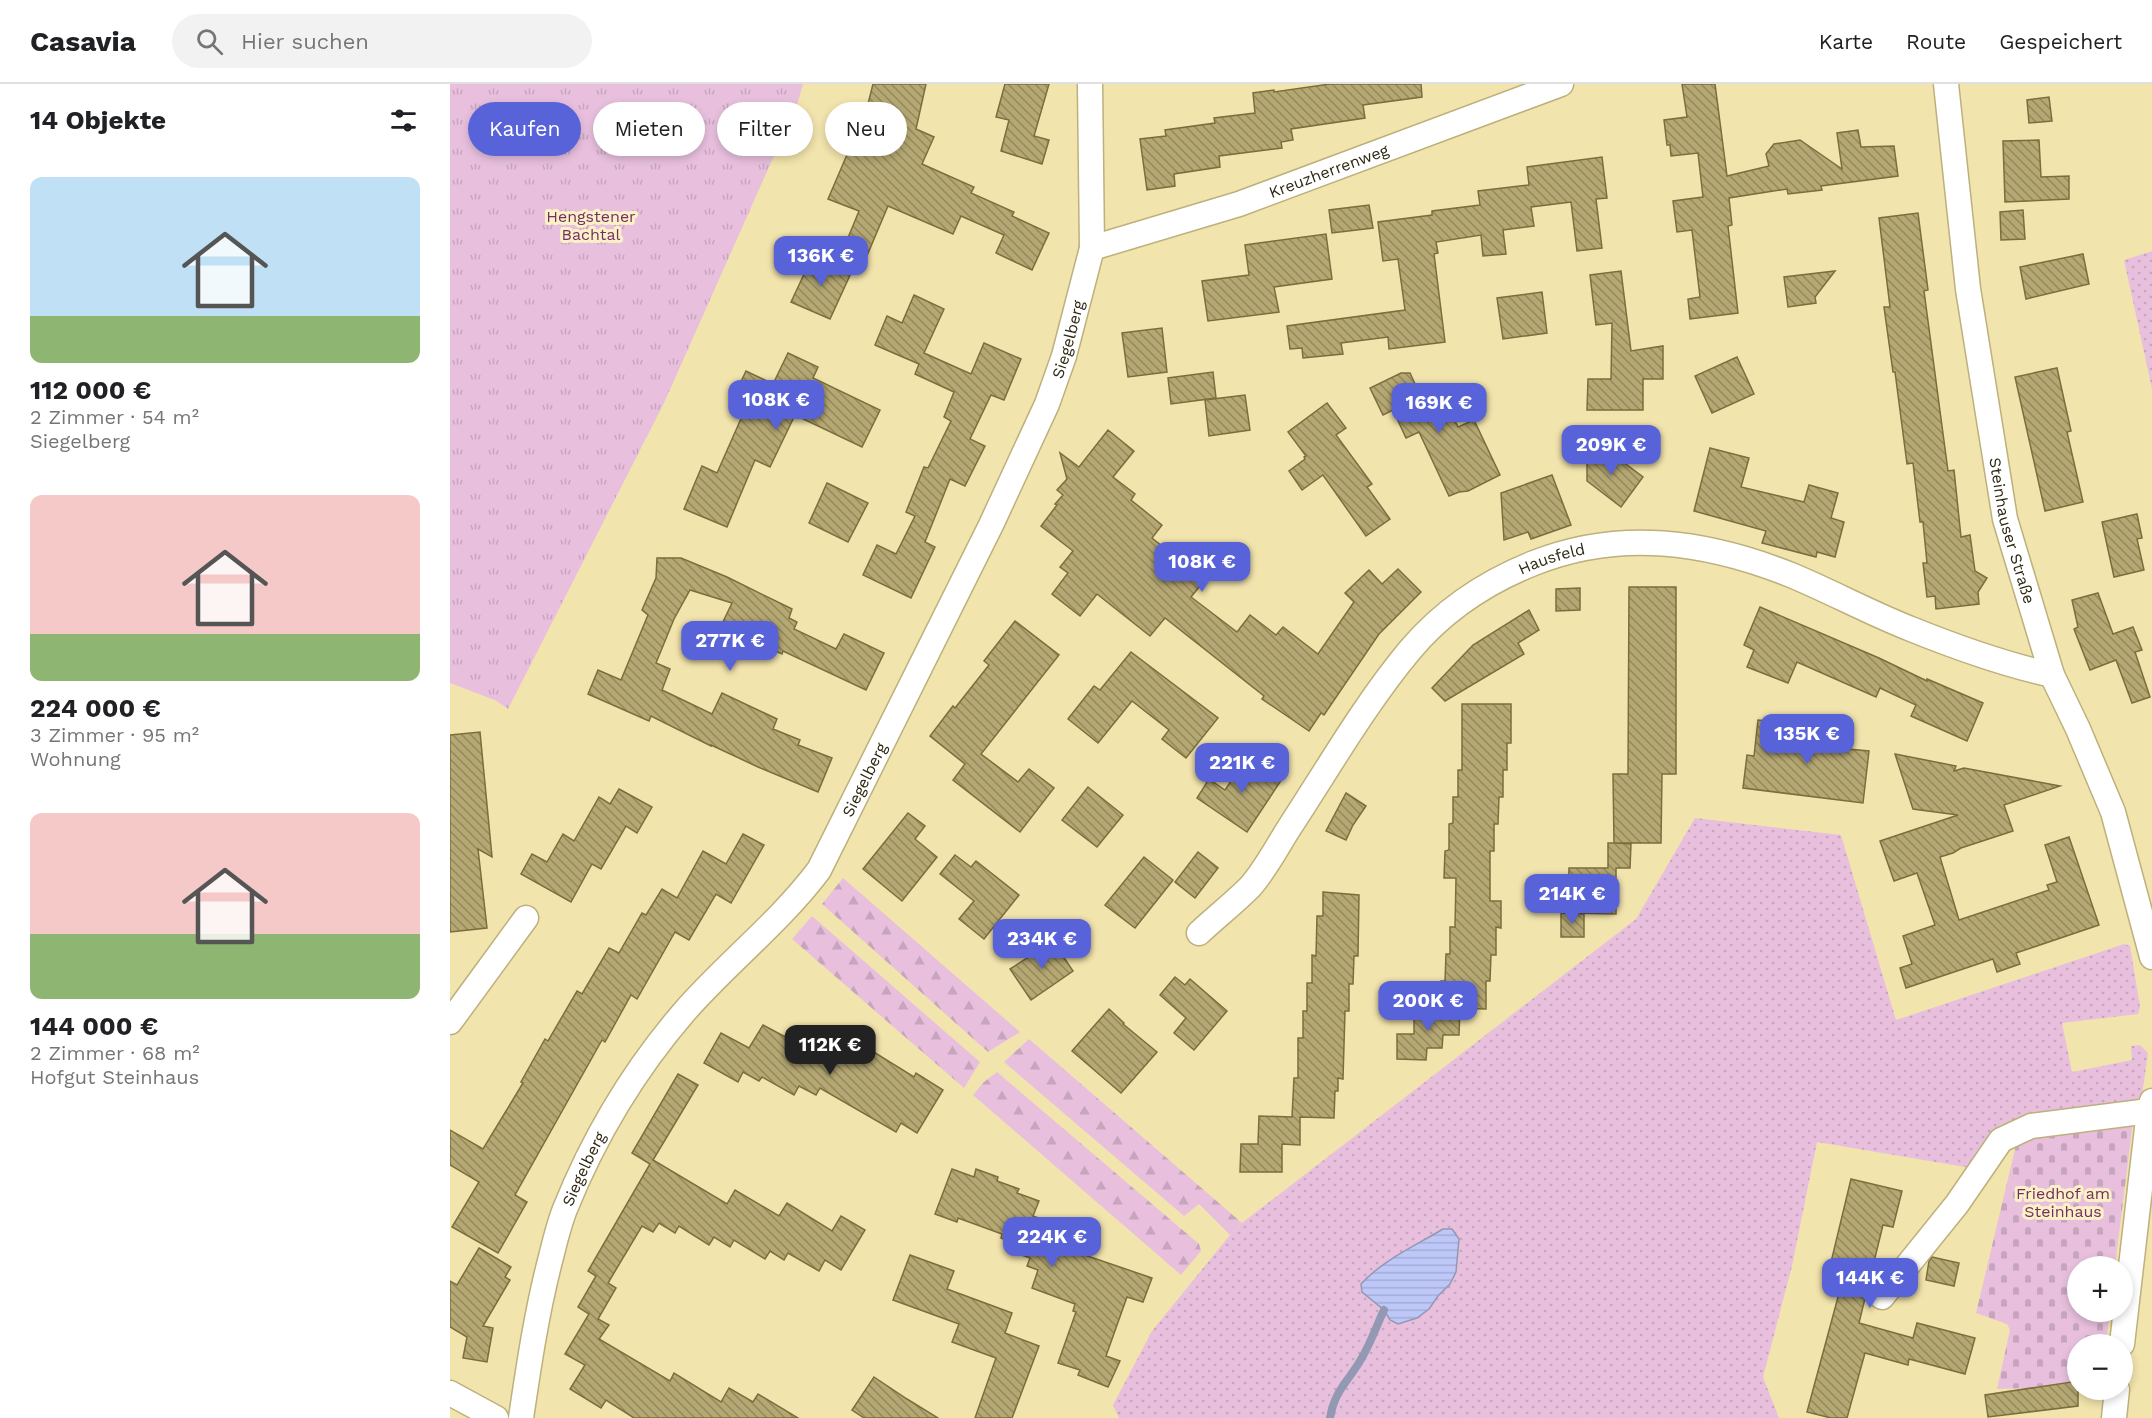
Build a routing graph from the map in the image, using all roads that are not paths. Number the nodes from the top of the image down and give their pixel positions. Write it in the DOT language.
graph roads {
  1 [pos="1090,84"];
  2 [pos="1561,84"];
  3 [pos="1946,84"];
  4 [pos="1092,248"];
  5 [pos="2052,675"];
  6 [pos="526,918"];
  7 [pos="1199,933"];
  8 [pos="2152,957"];
  9 [pos="450,1022"];
  10 [pos="2151,1106"];
  11 [pos="1882,1297"];
  12 [pos="2123,1334"];
  13 [pos="450,1393"];
  14 [pos="2116,1400"];
  15 [pos="496,1418"];
  16 [pos="521,1418"];
  17 [pos="2114,1418"];
  1 -- 4 [label="street, Siegelberg"];
  2 -- 4 [label="street, Kreuzherrenweg"];
  3 -- 5 [label="street, Steinhauser Straße"];
  4 -- 16 [label="street, Siegelberg"];
  5 -- 7 [label="street, Hausfeld"];
  5 -- 8 [label="street, Steinhauser Straße"];
  6 -- 9 [label="street"];
  10 -- 11 [label="street"];
  10 -- 12 [label="street"];
  13 -- 15 [label="street"];
  14 -- 17 [label="street"];
}
